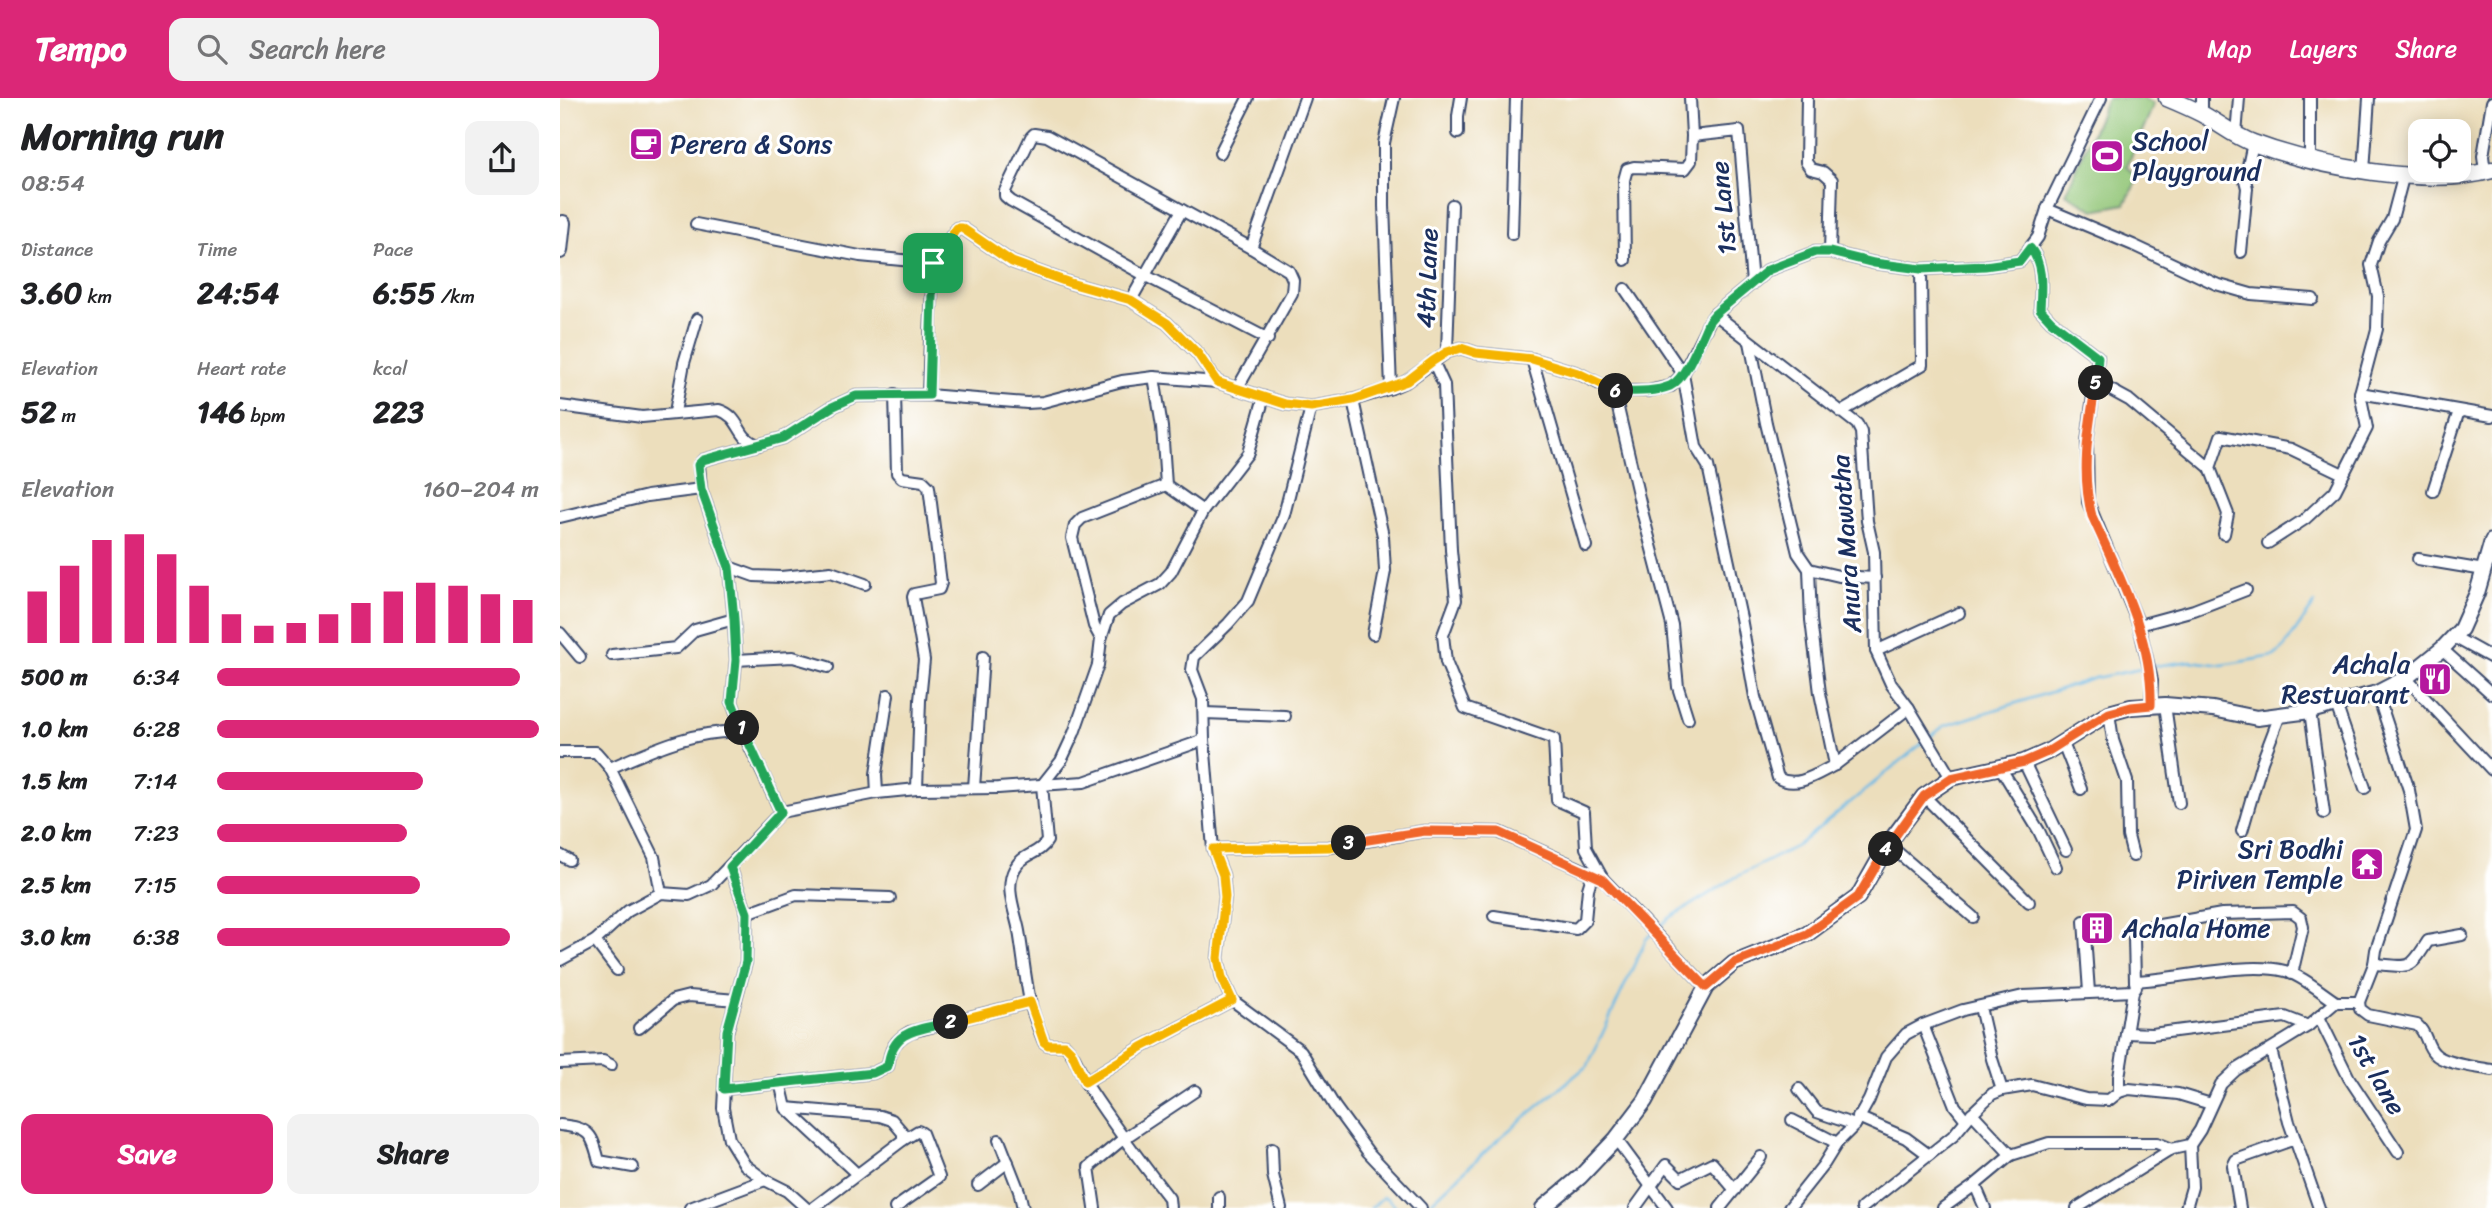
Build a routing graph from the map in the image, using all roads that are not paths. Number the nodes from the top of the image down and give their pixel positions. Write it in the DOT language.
graph roads {
  1 [pos="1248,98"];
  2 [pos="1305,98"];
  3 [pos="1394,98"];
  4 [pos="1461,98"];
  5 [pos="1516,98"];
  6 [pos="1690,98"];
  7 [pos="1807,98"];
  8 [pos="2101,98"];
  9 [pos="2167,98"];
  10 [pos="2239,98"];
  11 [pos="2310,98"];
  12 [pos="2368,98"];
  13 [pos="2492,102"];
  14 [pos="2202,106"];
  15 [pos="1458,133"];
  16 [pos="2236,135"];
  17 [pos="1692,136"];
  18 [pos="2253,143"];
  19 [pos="1220,153"];
  20 [pos="2310,160"];
  21 [pos="2364,171"];
  22 [pos="2488,171"];
  23 [pos="2404,174"];
  24 [pos="1452,205"];
  25 [pos="2047,209"];
  26 [pos="1182,210"];
  27 [pos="563,223"];
  28 [pos="696,224"];
  29 [pos="1512,234"];
  30 [pos="1251,247"];
  31 [pos="2030,248"];
  32 [pos="560,251"];
  33 [pos="1830,252"];
  34 [pos="2241,252"];
  35 [pos="1625,260"];
  36 [pos="933,263"];
  37 [pos="1921,269"];
  38 [pos="1146,276"];
  39 [pos="1752,283"];
  40 [pos="1625,289"];
  41 [pos="2313,299"];
  42 [pos="1131,300"];
  43 [pos="1715,314"];
  44 [pos="697,319"];
  45 [pos="1268,339"];
  46 [pos="1750,342"];
  47 [pos="1447,352"];
  48 [pos="1532,359"];
  49 [pos="1433,361"];
  50 [pos="1683,374"];
  51 [pos="1154,377"];
  52 [pos="1217,382"];
  53 [pos="2096,382"];
  54 [pos="1391,388"];
  55 [pos="1237,389"];
  56 [pos="1614,391"];
  57 [pos="2360,393"];
  58 [pos="895,394"];
  59 [pos="929,395"];
  60 [pos="1264,397"];
  61 [pos="1353,400"];
  62 [pos="560,406"];
  63 [pos="1311,407"];
  64 [pos="2459,411"];
  65 [pos="675,412"];
  66 [pos="1841,412"];
  67 [pos="2492,416"];
  68 [pos="758,445"];
  69 [pos="2210,468"];
  70 [pos="2343,474"];
  71 [pos="1166,485"];
  72 [pos="701,489"];
  73 [pos="2433,491"];
  74 [pos="1203,511"];
  75 [pos="560,517"];
  76 [pos="2224,534"];
  77 [pos="2492,541"];
  78 [pos="2268,543"];
  79 [pos="1586,546"];
  80 [pos="2418,559"];
  81 [pos="729,567"];
  82 [pos="1809,569"];
  83 [pos="2484,570"];
  84 [pos="1875,578"];
  85 [pos="865,584"];
  86 [pos="2246,590"];
  87 [pos="1959,613"];
  88 [pos="734,619"];
  89 [pos="2139,625"];
  90 [pos="560,633"];
  91 [pos="1373,634"];
  92 [pos="2454,637"];
  93 [pos="1101,639"];
  94 [pos="2442,649"];
  95 [pos="1875,651"];
  96 [pos="612,655"];
  97 [pos="580,657"];
  98 [pos="983,657"];
  99 [pos="2492,658"];
  100 [pos="736,660"];
  101 [pos="828,667"];
  102 [pos="2406,678"];
  103 [pos="2377,693"];
  104 [pos="2492,694"];
  105 [pos="888,695"];
  106 [pos="2336,704"];
  107 [pos="2158,705"];
  108 [pos="1909,708"];
  109 [pos="2310,711"];
  110 [pos="1204,713"];
  111 [pos="2109,713"];
  112 [pos="2280,715"];
  113 [pos="1285,716"];
  114 [pos="1688,719"];
  115 [pos="743,732"];
  116 [pos="1204,740"];
  117 [pos="2063,743"];
  118 [pos="560,752"];
  119 [pos="2024,762"];
  120 [pos="1835,765"];
  121 [pos="2000,767"];
  122 [pos="610,768"];
  123 [pos="2492,771"];
  124 [pos="1951,778"];
  125 [pos="1042,785"];
  126 [pos="2365,788"];
  127 [pos="917,789"];
  128 [pos="974,789"];
  129 [pos="2081,789"];
  130 [pos="877,793"];
  131 [pos="1924,796"];
  132 [pos="2179,803"];
  133 [pos="781,812"];
  134 [pos="2324,813"];
  135 [pos="2242,831"];
  136 [pos="1888,845"];
  137 [pos="1213,849"];
  138 [pos="2066,850"];
  139 [pos="2133,856"];
  140 [pos="730,867"];
  141 [pos="2056,867"];
  142 [pos="1598,876"];
  143 [pos="661,893"];
  144 [pos="890,898"];
  145 [pos="2029,902"];
  146 [pos="747,913"];
  147 [pos="1494,916"];
  148 [pos="1973,917"];
  149 [pos="2084,921"];
  150 [pos="2462,935"];
  151 [pos="595,941"];
  152 [pos="560,960"];
  153 [pos="2374,964"];
  154 [pos="617,970"];
  155 [pos="2292,974"];
  156 [pos="2134,986"];
  157 [pos="1706,987"];
  158 [pos="2089,992"];
  159 [pos="736,1000"];
  160 [pos="1232,1000"];
  161 [pos="1030,1002"];
  162 [pos="2336,1002"];
  163 [pos="2359,1002"];
  164 [pos="1980,1007"];
  165 [pos="2319,1017"];
  166 [pos="1923,1025"];
  167 [pos="2308,1026"];
  168 [pos="639,1028"];
  169 [pos="2126,1033"];
  170 [pos="2271,1050"];
  171 [pos="560,1063"];
  172 [pos="611,1065"];
  173 [pos="2492,1070"];
  174 [pos="780,1082"];
  175 [pos="1085,1082"];
  176 [pos="724,1089"];
  177 [pos="1799,1089"];
  178 [pos="2003,1090"];
  179 [pos="1195,1091"];
  180 [pos="2119,1092"];
  181 [pos="2211,1104"];
  182 [pos="786,1108"];
  183 [pos="1969,1116"];
  184 [pos="1792,1120"];
  185 [pos="1856,1121"];
  186 [pos="560,1125"];
  187 [pos="1123,1139"];
  188 [pos="1616,1139"];
  189 [pos="2295,1139"];
  190 [pos="903,1140"];
  191 [pos="999,1140"];
  192 [pos="1837,1143"];
  193 [pos="2190,1145"];
  194 [pos="1272,1149"];
  195 [pos="2172,1149"];
  196 [pos="2398,1152"];
  197 [pos="1929,1155"];
  198 [pos="2011,1155"];
  199 [pos="1761,1157"];
  200 [pos="1008,1162"];
  201 [pos="633,1167"];
  202 [pos="857,1174"];
  203 [pos="765,1180"];
  204 [pos="978,1185"];
  205 [pos="1975,1185"];
  206 [pos="1652,1186"];
  207 [pos="1735,1190"];
  208 [pos="705,1205"];
  209 [pos="1419,1205"];
  210 [pos="690,1208"];
  211 [pos="806,1208"];
  212 [pos="813,1208"];
  213 [pos="895,1208"];
  214 [pos="1023,1208"];
  215 [pos="1095,1208"];
  216 [pos="1170,1208"];
  217 [pos="1281,1208"];
  218 [pos="1543,1208"];
  219 [pos="1635,1208"];
  220 [pos="1667,1208"];
  221 [pos="1720,1208"];
  222 [pos="1789,1208"];
  223 [pos="1862,1208"];
  224 [pos="1943,1208"];
  225 [pos="1985,1208"];
  226 [pos="2077,1208"];
  227 [pos="2186,1208"];
  228 [pos="2240,1208"];
  229 [pos="2319,1208"];
  1 -- 19 [label="street"];
  2 -- 30 [label="street"];
  3 -- 54 [label="street"];
  4 -- 15 [label="street"];
  5 -- 29 [label="street"];
  6 -- 17 [label="street, 1st Lane"];
  7 -- 33 [label="street"];
  8 -- 25 [label="street"];
  9 -- 14 [label="main road"];
  10 -- 16 [label="street"];
  11 -- 20 [label="street"];
  12 -- 21 [label="street"];
  13 -- 22 [label="street"];
  14 -- 16 [label="main road"];
  16 -- 18 [label="main road"];
  17 -- 35 [label="street"];
  17 -- 39 [label="street, 1st Lane"];
  18 -- 20 [label="main road"];
  18 -- 34 [label="street"];
  20 -- 21 [label="main road"];
  21 -- 23 [label="main road"];
  22 -- 23 [label="main road"];
  23 -- 57 [label="street"];
  24 -- 47 [label="street, 4th Lane"];
  25 -- 31 [label="street"];
  25 -- 41 [label="street"];
  26 -- 30 [label="street"];
  26 -- 38 [label="street"];
  26 -- 38 [label="street"];
  27 -- 32 [label="main road"];
  28 -- 36 [label="street"];
  30 -- 45 [label="street"];
  31 -- 37 [label="street"];
  31 -- 53 [label="street"];
  33 -- 37 [label="street"];
  33 -- 39 [label="street"];
  36 -- 42 [label="street"];
  36 -- 59 [label="street"];
  37 -- 66 [label="street"];
  38 -- 42 [label="street"];
  38 -- 45 [label="street"];
  39 -- 43 [label="street"];
  40 -- 50 [label="street"];
  42 -- 52 [label="street"];
  43 -- 46 [label="street, Anura Mawatha"];
  43 -- 50 [label="street"];
  44 -- 65 [label="street"];
  45 -- 55 [label="street"];
  46 -- 66 [label="street, Anura Mawatha"];
  46 -- 82 [label="street"];
  47 -- 48 [label="street"];
  47 -- 49 [label="street"];
  48 -- 56 [label="street"];
  48 -- 79 [label="street"];
  49 -- 54 [label="street"];
  49 -- 142 [label="street"];
  50 -- 56 [label="street"];
  50 -- 120 [label="street"];
  51 -- 52 [label="street"];
  51 -- 59 [label="street"];
  51 -- 71 [label="street"];
  52 -- 55 [label="street"];
  53 -- 69 [label="street"];
  53 -- 89 [label="street"];
  54 -- 61 [label="street"];
  55 -- 60 [label="street"];
  56 -- 114 [label="street"];
  57 -- 64 [label="street"];
  57 -- 70 [label="street"];
  58 -- 59 [label="street"];
  58 -- 68 [label="street"];
  58 -- 127 [label="street"];
  60 -- 63 [label="street"];
  60 -- 74 [label="street"];
  61 -- 63 [label="street"];
  61 -- 91 [label="street"];
  62 -- 65 [label="street"];
  63 -- 110 [label="street"];
  64 -- 67 [label="street"];
  64 -- 73 [label="street"];
  65 -- 68 [label="street"];
  66 -- 84 [label="street, Anura Mawatha"];
  68 -- 72 [label="street"];
  69 -- 70 [label="street"];
  69 -- 76 [label="street"];
  70 -- 78 [label="street"];
  71 -- 74 [label="street"];
  71 -- 93 [label="street"];
  72 -- 75 [label="street"];
  72 -- 81 [label="street"];
  74 -- 93 [label="street"];
  77 -- 83 [label="main road"];
  80 -- 83 [label="street"];
  81 -- 85 [label="street"];
  81 -- 88 [label="street"];
  82 -- 84 [label="street"];
  82 -- 120 [label="street"];
  83 -- 92 [label="main road"];
  84 -- 95 [label="street, Anura Mawatha"];
  86 -- 89 [label="street"];
  87 -- 95 [label="street"];
  88 -- 96 [label="street"];
  88 -- 100 [label="street"];
  89 -- 107 [label="street"];
  90 -- 97 [label="street"];
  92 -- 94 [label="main road"];
  92 -- 99 [label="street"];
  93 -- 125 [label="street"];
  94 -- 102 [label="main road"];
  94 -- 104 [label="street"];
  95 -- 108 [label="street, Anura Mawatha"];
  98 -- 128 [label="street"];
  100 -- 101 [label="street"];
  100 -- 115 [label="street"];
  102 -- 103 [label="main road"];
  102 -- 123 [label="street"];
  103 -- 106 [label="main road"];
  103 -- 153 [label="street"];
  105 -- 130 [label="street"];
  106 -- 109 [label="main road"];
  106 -- 126 [label="street"];
  107 -- 111 [label="main road"];
  107 -- 112 [label="main road"];
  107 -- 132 [label="street"];
  108 -- 120 [label="street"];
  108 -- 124 [label="street, Anura Mawatha"];
  109 -- 112 [label="main road"];
  109 -- 134 [label="street"];
  110 -- 113 [label="street"];
  110 -- 116 [label="street"];
  111 -- 117 [label="main road"];
  111 -- 139 [label="street"];
  112 -- 135 [label="street"];
  115 -- 122 [label="street"];
  115 -- 133 [label="street"];
  116 -- 125 [label="street"];
  116 -- 137 [label="street"];
  117 -- 119 [label="main road"];
  117 -- 129 [label="street"];
  118 -- 122 [label="street"];
  119 -- 121 [label="main road"];
  119 -- 138 [label="street"];
  121 -- 124 [label="main road"];
  121 -- 141 [label="street"];
  122 -- 143 [label="street"];
  124 -- 131 [label="main road"];
  125 -- 128 [label="street"];
  125 -- 161 [label="street"];
  127 -- 128 [label="street"];
  127 -- 130 [label="street"];
  130 -- 133 [label="street"];
  131 -- 136 [label="main road"];
  131 -- 145 [label="street"];
  133 -- 140 [label="street"];
  136 -- 148 [label="street"];
  136 -- 157 [label="main road"];
  137 -- 142 [label="street"];
  137 -- 160 [label="street"];
  140 -- 143 [label="street"];
  140 -- 146 [label="street"];
  142 -- 147 [label="street"];
  142 -- 157 [label="street"];
  143 -- 151 [label="street"];
  144 -- 146 [label="street"];
  146 -- 159 [label="street"];
  149 -- 158 [label="street"];
  150 -- 153 [label="street"];
  151 -- 152 [label="street"];
  151 -- 154 [label="street"];
  153 -- 163 [label="street"];
  155 -- 156 [label="street"];
  155 -- 156 [label="street"];
  155 -- 162 [label="street"];
  156 -- 158 [label="street"];
  156 -- 169 [label="street"];
  157 -- 188 [label="main road"];
  158 -- 164 [label="street"];
  159 -- 168 [label="street"];
  159 -- 176 [label="street"];
  160 -- 175 [label="street"];
  160 -- 209 [label="street"];
  161 -- 174 [label="street"];
  161 -- 175 [label="street"];
  162 -- 163 [label="street"];
  162 -- 165 [label="street"];
  163 -- 173 [label="street"];
  164 -- 166 [label="street"];
  164 -- 178 [label="street"];
  165 -- 167 [label="street"];
  165 -- 196 [label="street, 1st lane"];
  166 -- 183 [label="street"];
  166 -- 185 [label="street"];
  167 -- 169 [label="street"];
  167 -- 170 [label="street"];
  169 -- 180 [label="street"];
  170 -- 181 [label="street"];
  170 -- 189 [label="street"];
  171 -- 172 [label="street"];
  174 -- 176 [label="street"];
  174 -- 182 [label="street"];
  175 -- 187 [label="street"];
  176 -- 203 [label="street"];
  177 -- 185 [label="street"];
  178 -- 180 [label="street"];
  178 -- 183 [label="street"];
  179 -- 187 [label="street"];
  180 -- 181 [label="street"];
  181 -- 193 [label="street"];
  182 -- 190 [label="street"];
  182 -- 202 [label="street"];
  183 -- 197 [label="street"];
  183 -- 198 [label="street"];
  184 -- 192 [label="street"];
  185 -- 192 [label="street"];
  185 -- 197 [label="street"];
  186 -- 201 [label="street"];
  187 -- 215 [label="street"];
  187 -- 216 [label="street"];
  188 -- 206 [label="street"];
  188 -- 218 [label="main road"];
  189 -- 228 [label="street"];
  189 -- 229 [label="street"];
  190 -- 202 [label="street"];
  190 -- 213 [label="street"];
  191 -- 200 [label="street"];
  192 -- 222 [label="street"];
  193 -- 195 [label="street"];
  193 -- 227 [label="street"];
  194 -- 217 [label="street"];
  195 -- 198 [label="street"];
  195 -- 226 [label="street"];
  197 -- 223 [label="street"];
  198 -- 205 [label="street"];
  199 -- 207 [label="street"];
  200 -- 204 [label="street"];
  200 -- 214 [label="street"];
  202 -- 212 [label="street"];
  203 -- 208 [label="street"];
  203 -- 211 [label="street"];
  205 -- 224 [label="street"];
  205 -- 225 [label="street"];
  206 -- 207 [label="street"];
  206 -- 219 [label="street"];
  206 -- 220 [label="street"];
  207 -- 221 [label="street"];
  208 -- 210 [label="street"];
}
